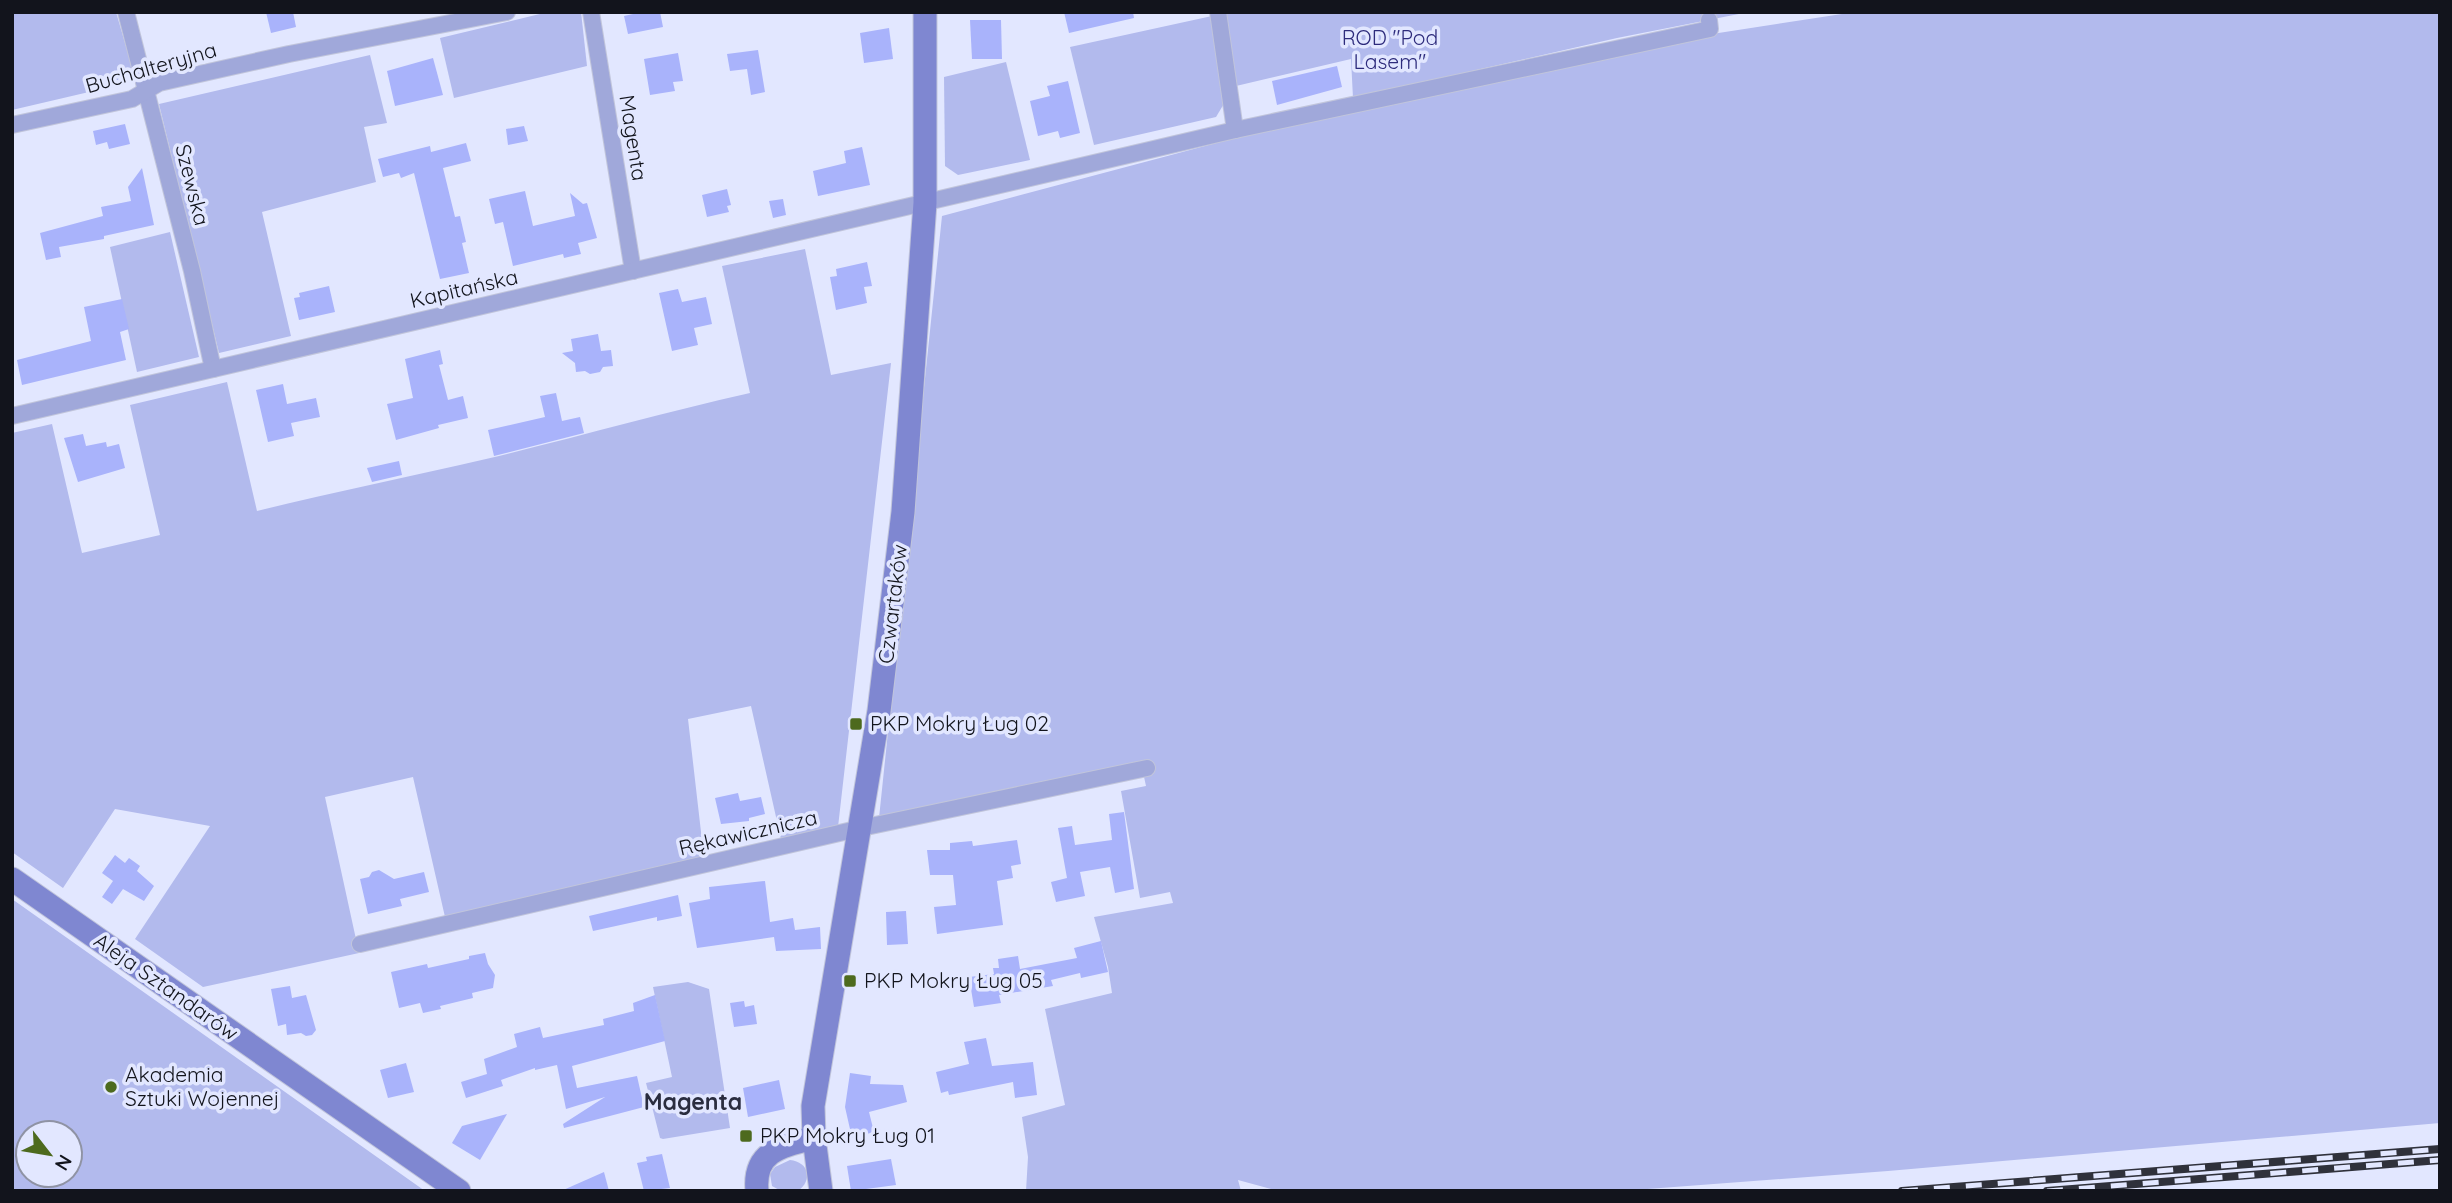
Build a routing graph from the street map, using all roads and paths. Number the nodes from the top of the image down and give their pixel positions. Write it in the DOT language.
graph roads {
  1 [pos="126,12"];
  2 [pos="507,12"];
  3 [pos="591,12"];
  4 [pos="925,12"];
  5 [pos="1218,12"];
  6 [pos="1709,20"];
  7 [pos="147,89"];
  8 [pos="12,125"];
  9 [pos="1235,130"];
  10 [pos="925,203"];
  11 [pos="632,271"];
  12 [pos="213,369"];
  13 [pos="12,416"];
  14 [pos="1147,768"];
  15 [pos="861,828"];
  16 [pos="12,879"];
  17 [pos="360,944"];
  18 [pos="814,1138"];
  19 [pos="459,1191"];
  20 [pos="757,1191"];
  21 [pos="821,1191"];
  1 -- 7 [label="street, Szewska"];
  2 -- 7 [label="street, Buchalteryjna"];
  3 -- 11 [label="street, Magenta"];
  4 -- 10 [label="street, Czwartaków"];
  5 -- 9 [label="street"];
  6 -- 9 [label="street, Kapitańska"];
  7 -- 8 [label="street, Buchalteryjna"];
  7 -- 12 [label="street, Szewska"];
  9 -- 10 [label="street, Kapitańska"];
  10 -- 11 [label="street, Kapitańska"];
  10 -- 15 [label="street, Czwartaków"];
  11 -- 12 [label="street, Kapitańska"];
  12 -- 13 [label="street, Kapitańska"];
  14 -- 15 [label="street, Rękawicznicza"];
  15 -- 17 [label="street, Rękawicznicza"];
  15 -- 18 [label="street, Czwartaków"];
  16 -- 19 [label="street, Aleja Sztandarów"];
  18 -- 20 [label="street"];
  18 -- 21 [label="street, Czwartaków"];
}
